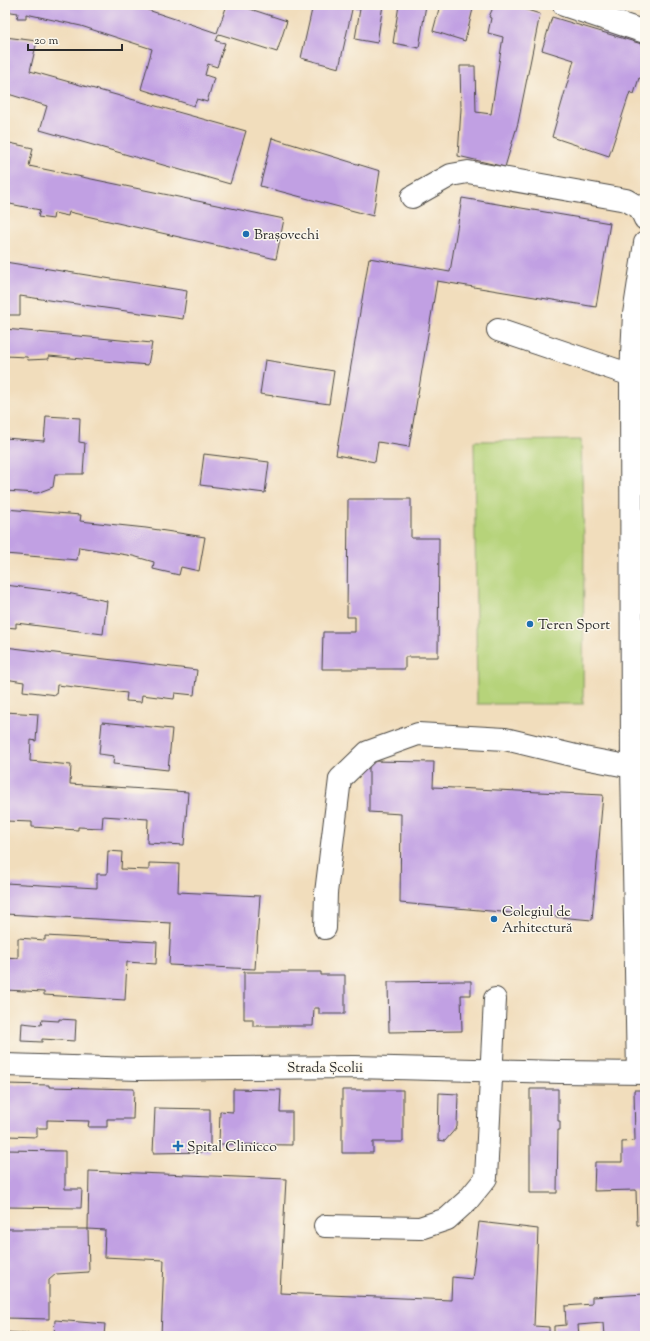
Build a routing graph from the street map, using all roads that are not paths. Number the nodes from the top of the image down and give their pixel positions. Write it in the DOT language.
graph roads {
  1 [pos="564,5"];
  2 [pos="645,32"];
  3 [pos="412,197"];
  4 [pos="645,219"];
  5 [pos="645,243"];
  6 [pos="498,330"];
  7 [pos="631,375"];
  8 [pos="632,767"];
  9 [pos="325,928"];
  10 [pos="495,999"];
  11 [pos="5,1065"];
  12 [pos="492,1071"];
  13 [pos="641,1073"];
  14 [pos="325,1226"];
  1 -- 2 [label="street"];
  3 -- 4 [label="street"];
  5 -- 7 [label="street"];
  6 -- 7 [label="street"];
  7 -- 8 [label="street"];
  8 -- 9 [label="street"];
  8 -- 13 [label="street"];
  10 -- 12 [label="street"];
  11 -- 12 [label="street, Strada Școlii"];
  12 -- 13 [label="street, Strada Școlii"];
  12 -- 14 [label="street"];
}
